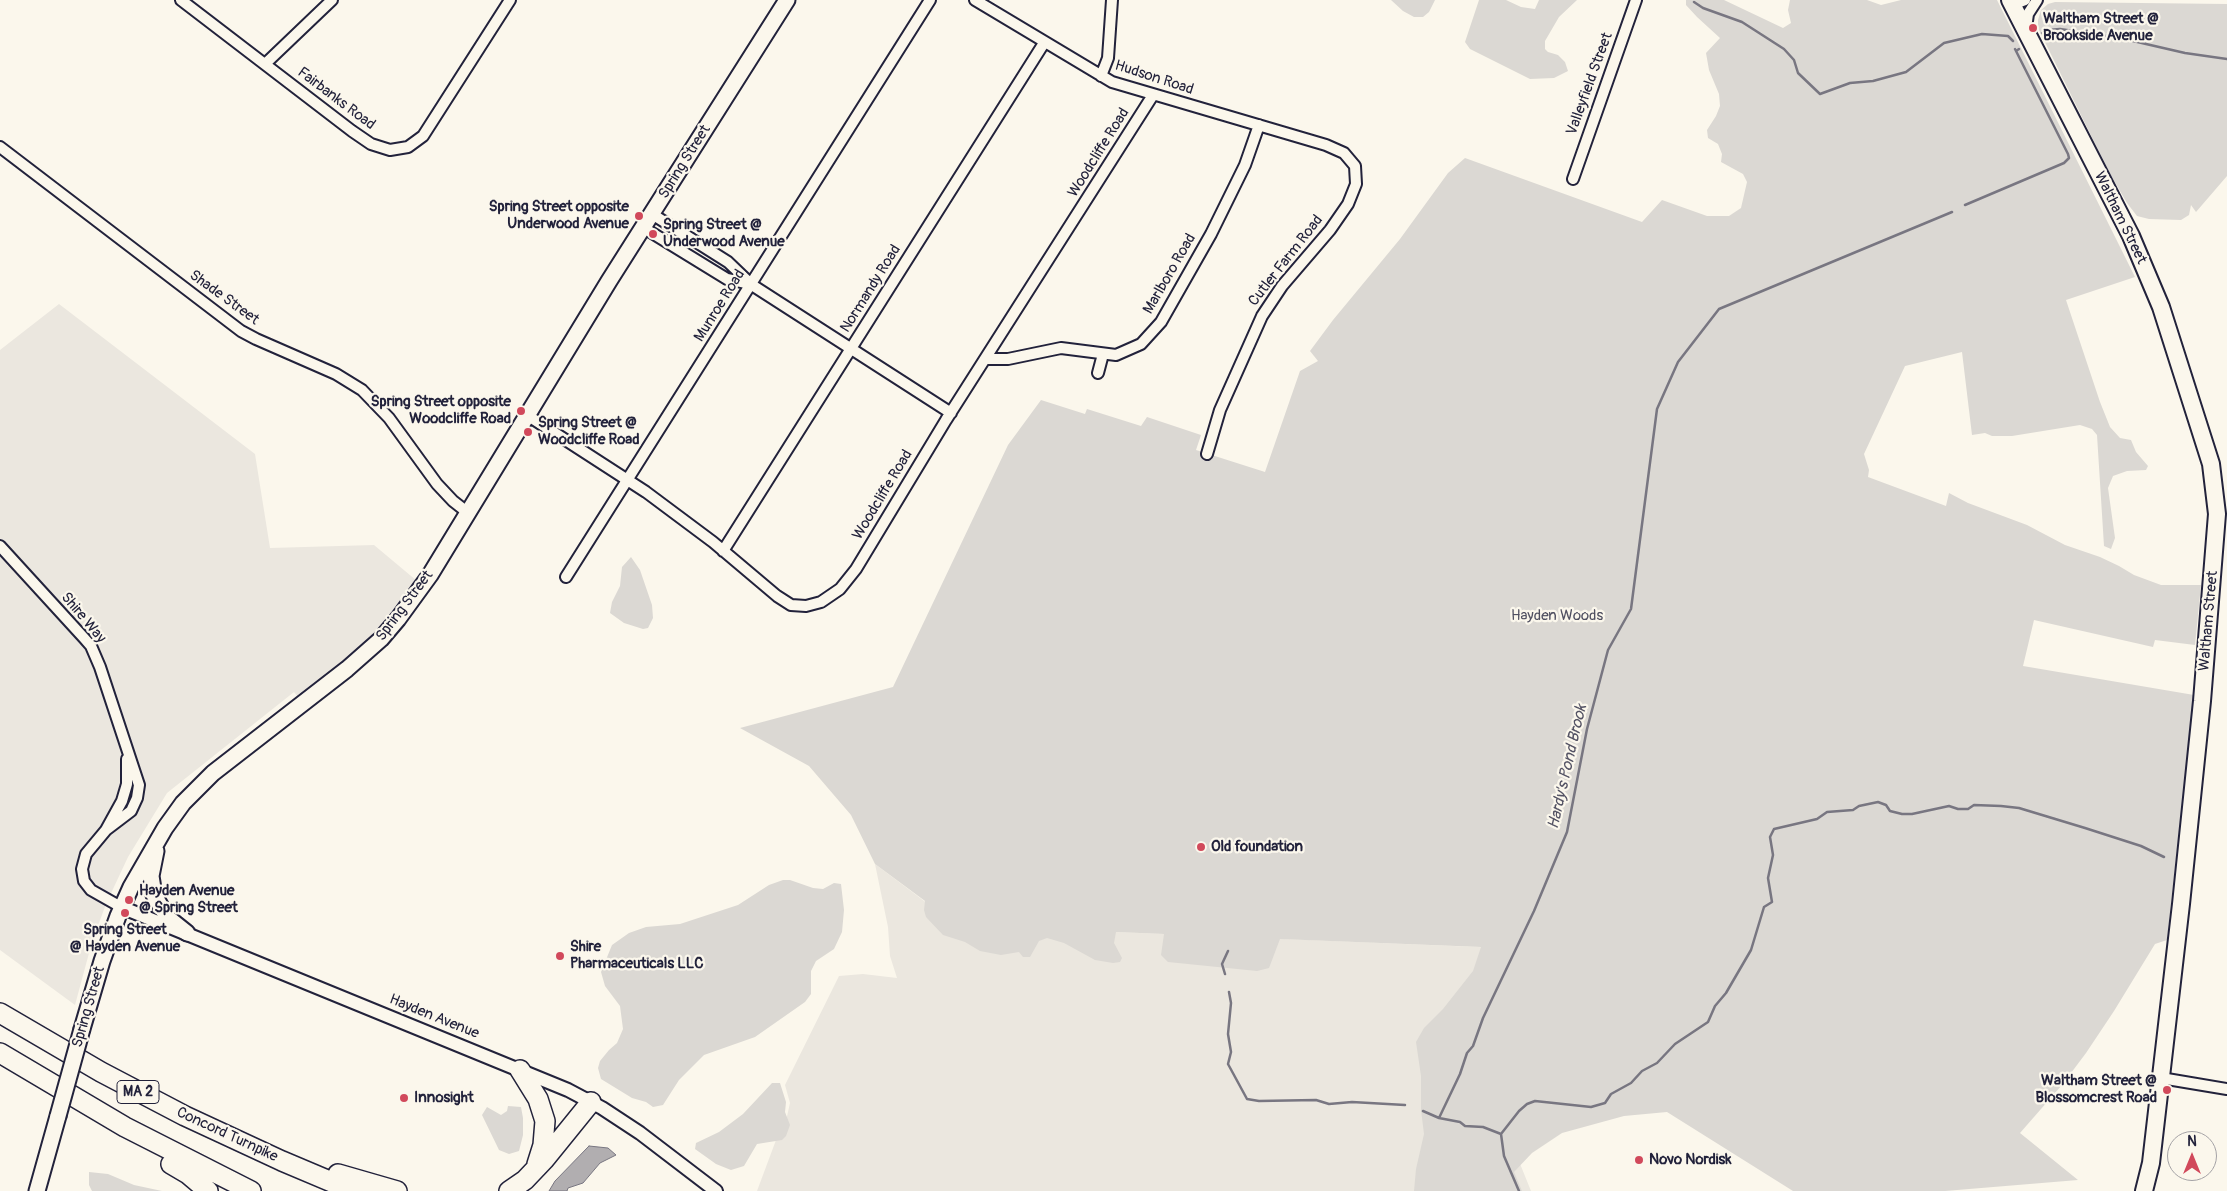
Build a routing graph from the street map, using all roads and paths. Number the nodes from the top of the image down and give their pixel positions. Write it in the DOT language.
graph roads {
  1 [pos="181,0"];
  2 [pos="332,0"];
  3 [pos="510,0"];
  4 [pos="787,0"];
  5 [pos="930,0"];
  6 [pos="975,0"];
  7 [pos="1112,0"];
  8 [pos="1636,0"];
  9 [pos="2037,0"];
  10 [pos="2016,2"];
  11 [pos="2026,31"];
  12 [pos="1044,43"];
  13 [pos="265,64"];
  14 [pos="1101,76"];
  15 [pos="1153,95"];
  16 [pos="1259,125"];
  17 [pos="0,147"];
  18 [pos="1338,150"];
  19 [pos="1573,179"];
  20 [pos="652,214"];
  21 [pos="644,228"];
  22 [pos="752,285"];
  23 [pos="851,349"];
  24 [pos="1102,354"];
  25 [pos="986,360"];
  26 [pos="1098,373"];
  27 [pos="951,413"];
  28 [pos="527,415"];
  29 [pos="1207,454"];
  30 [pos="628,479"];
  31 [pos="467,512"];
  32 [pos="2221,533"];
  33 [pos="0,546"];
  34 [pos="723,551"];
  35 [pos="566,577"];
  36 [pos="160,835"];
  37 [pos="122,907"];
  38 [pos="187,934"];
  39 [pos="0,1013"];
  40 [pos="0,1053"];
  41 [pos="520,1070"];
  42 [pos="2161,1078"];
  43 [pos="2227,1089"];
  44 [pos="590,1102"];
  45 [pos="125,1128"];
  46 [pos="282,1161"];
  47 [pos="2152,1163"];
  48 [pos="534,1170"];
  49 [pos="37,1191"];
  50 [pos="208,1191"];
  51 [pos="250,1191"];
  52 [pos="353,1191"];
  53 [pos="397,1191"];
  54 [pos="509,1191"];
  55 [pos="716,1191"];
  56 [pos="2144,1191"];
  57 [pos="2153,1191"];
  1 -- 13 [label="street, Fairbanks Road"];
  2 -- 13 [label="street"];
  3 -- 13 [label="street, Fairbanks Road"];
  4 -- 20 [label="main road, Spring Street"];
  5 -- 22 [label="street, Munroe Road"];
  6 -- 12 [label="street, Hudson Road"];
  7 -- 14 [label="street"];
  8 -- 19 [label="street, Valleyfield Street"];
  9 -- 11 [label="street"];
  10 -- 11 [label="main road, Waltham Street"];
  11 -- 32 [label="main road, Waltham Street"];
  12 -- 14 [label="street, Hudson Road"];
  12 -- 23 [label="street, Normandy Road"];
  14 -- 15 [label="street, Hudson Road"];
  15 -- 16 [label="street, Hudson Road"];
  15 -- 25 [label="street, Woodcliffe Road"];
  16 -- 18 [label="street, Hudson Road"];
  16 -- 24 [label="street, Marlboro Road"];
  17 -- 31 [label="street, Shade Street"];
  18 -- 29 [label="street, Cutler Farm Road"];
  20 -- 21 [label="main road, Spring Street"];
  20 -- 22 [label="street"];
  21 -- 22 [label="street"];
  21 -- 28 [label="main road, Spring Street"];
  22 -- 23 [label="street"];
  22 -- 30 [label="street, Munroe Road"];
  23 -- 27 [label="street"];
  23 -- 34 [label="street, Normandy Road"];
  24 -- 25 [label="street, Marlboro Road"];
  24 -- 26 [label="street"];
  25 -- 27 [label="street, Woodcliffe Road"];
  27 -- 34 [label="street, Woodcliffe Road"];
  28 -- 30 [label="street, Woodcliffe Road"];
  28 -- 31 [label="main road, Spring Street"];
  30 -- 34 [label="street, Woodcliffe Road"];
  30 -- 35 [label="street, Munroe Road"];
  31 -- 36 [label="main road, Spring Street"];
  32 -- 42 [label="main road, Waltham Street"];
  33 -- 37 [label="street, Shire Way"];
  36 -- 37 [label="main road, Spring Street"];
  36 -- 38 [label="main road"];
  37 -- 38 [label="street, Hayden Avenue"];
  37 -- 49 [label="main road, Spring Street, bridge"];
  38 -- 41 [label="street, Hayden Avenue"];
  39 -- 46 [label="highway, Concord Turnpike / MA 2"];
  40 -- 45 [label="highway, MA 2"];
  41 -- 44 [label="street, Hayden Avenue"];
  41 -- 48 [label="highway"];
  42 -- 43 [label="street"];
  42 -- 47 [label="main road, Waltham Street"];
  44 -- 48 [label="highway"];
  44 -- 55 [label="street, Hayden Avenue"];
  45 -- 50 [label="highway"];
  45 -- 51 [label="highway, MA 2"];
  46 -- 52 [label="highway, Concord Turnpike / MA 2"];
  46 -- 53 [label="highway"];
  47 -- 56 [label="main road, Waltham Street"];
  47 -- 57 [label="main road, Waltham Street"];
  48 -- 54 [label="highway"];
}
